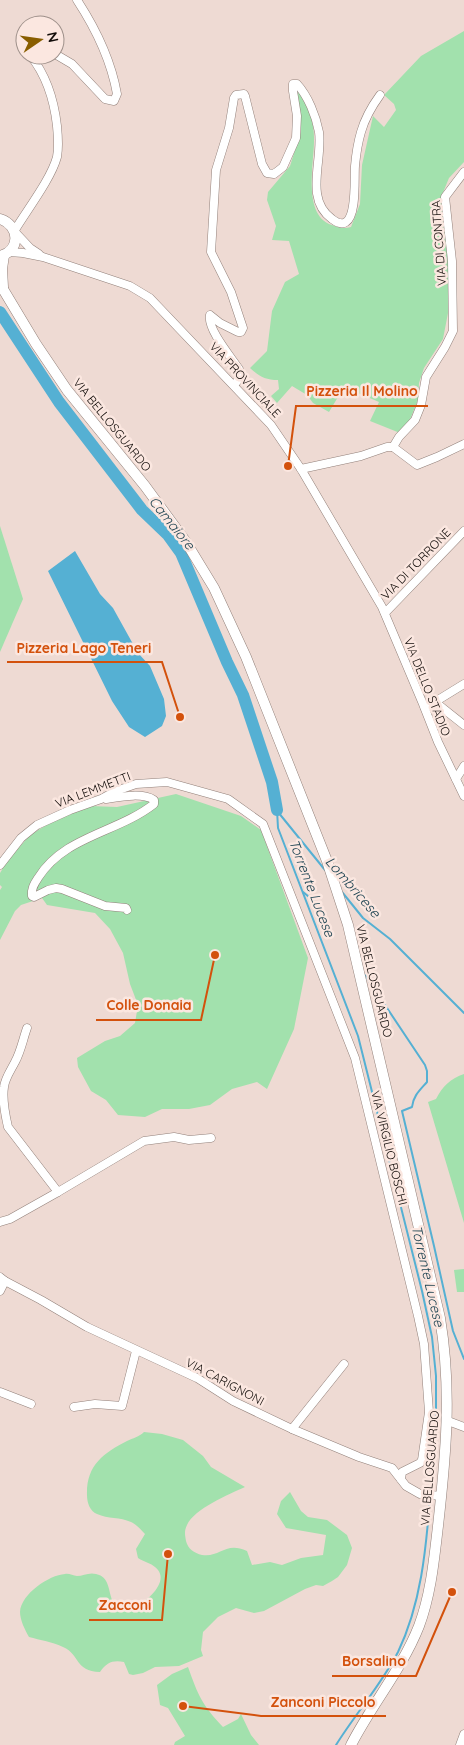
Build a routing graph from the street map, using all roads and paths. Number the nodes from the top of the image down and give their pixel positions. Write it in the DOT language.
graph roads {
  1 [pos="77,0"];
  2 [pos="65,60"];
  3 [pos="37,65"];
  4 [pos="380,95"];
  5 [pos="464,172"];
  6 [pos="0,220"];
  7 [pos="15,231"];
  8 [pos="5,255"];
  9 [pos="43,257"];
  10 [pos="1,286"];
  11 [pos="234,385"];
  12 [pos="464,444"];
  13 [pos="393,447"];
  14 [pos="301,469"];
  15 [pos="464,531"];
  16 [pos="385,613"];
  17 [pos="464,684"];
  18 [pos="435,702"];
  19 [pos="425,708"];
  20 [pos="464,725"];
  21 [pos="464,766"];
  22 [pos="456,779"];
  23 [pos="463,791"];
  24 [pos="101,799"];
  25 [pos="263,824"];
  26 [pos="0,865"];
  27 [pos="127,910"];
  28 [pos="27,1028"];
  29 [pos="211,1138"];
  30 [pos="58,1192"];
  31 [pos="0,1222"];
  32 [pos="2,1279"];
  33 [pos="0,1291"];
  34 [pos="136,1351"];
  35 [pos="344,1364"];
  36 [pos="0,1392"];
  37 [pos="31,1404"];
  38 [pos="74,1407"];
  39 [pos="448,1421"];
  40 [pos="464,1427"];
  41 [pos="292,1429"];
  42 [pos="401,1479"];
  43 [pos="441,1496"];
  44 [pos="464,1734"];
  45 [pos="351,1745"];
  46 [pos="460,1745"];
  1 -- 2 [label="street"];
  3 -- 7 [label="street"];
  4 -- 11 [label="street"];
  5 -- 13 [label="street, VIA DI CONTRA"];
  6 -- 7 [label="main road, VIA PROVINCIALE"];
  7 -- 8 [label="main road"];
  7 -- 9 [label="street, VIA PROVINCIALE"];
  8 -- 9 [label="street, VIA PROVINCIALE"];
  8 -- 10 [label="main road"];
  9 -- 11 [label="street, VIA PROVINCIALE"];
  10 -- 39 [label="main road, VIA BELLOSGUARDO"];
  11 -- 14 [label="street, VIA PROVINCIALE"];
  12 -- 13 [label="street"];
  13 -- 14 [label="street"];
  14 -- 16 [label="street, VIA PROVINCIALE"];
  15 -- 16 [label="street, VIA DI TORRONE"];
  16 -- 19 [label="street, VIA DELLO STADIO"];
  17 -- 18 [label="street"];
  18 -- 19 [label="street"];
  18 -- 20 [label="street"];
  19 -- 22 [label="street, VIA DELLO STADIO"];
  21 -- 22 [label="street"];
  22 -- 23 [label="street, VIA DELLO STADIO"];
  24 -- 25 [label="street, VIA LEMMETTI"];
  24 -- 26 [label="street, VIA LEMMETTI"];
  24 -- 27 [label="street"];
  25 -- 42 [label="street, VIA VIRGILIO BOSCHI"];
  28 -- 30 [label="street"];
  29 -- 30 [label="street"];
  30 -- 31 [label="street"];
  32 -- 33 [label="street"];
  32 -- 34 [label="street, VIA CARIGNONI"];
  34 -- 38 [label="street"];
  34 -- 41 [label="street, VIA CARIGNONI"];
  35 -- 41 [label="street"];
  36 -- 37 [label="street"];
  39 -- 40 [label="street"];
  39 -- 43 [label="main road, VIA BELLOSGUARDO"];
  41 -- 42 [label="street, VIA CARIGNONI"];
  42 -- 43 [label="street, VIA CARIGNONI"];
  43 -- 45 [label="main road, VIA BELLOSGUARDO"];
  44 -- 46 [label="street"];
}
